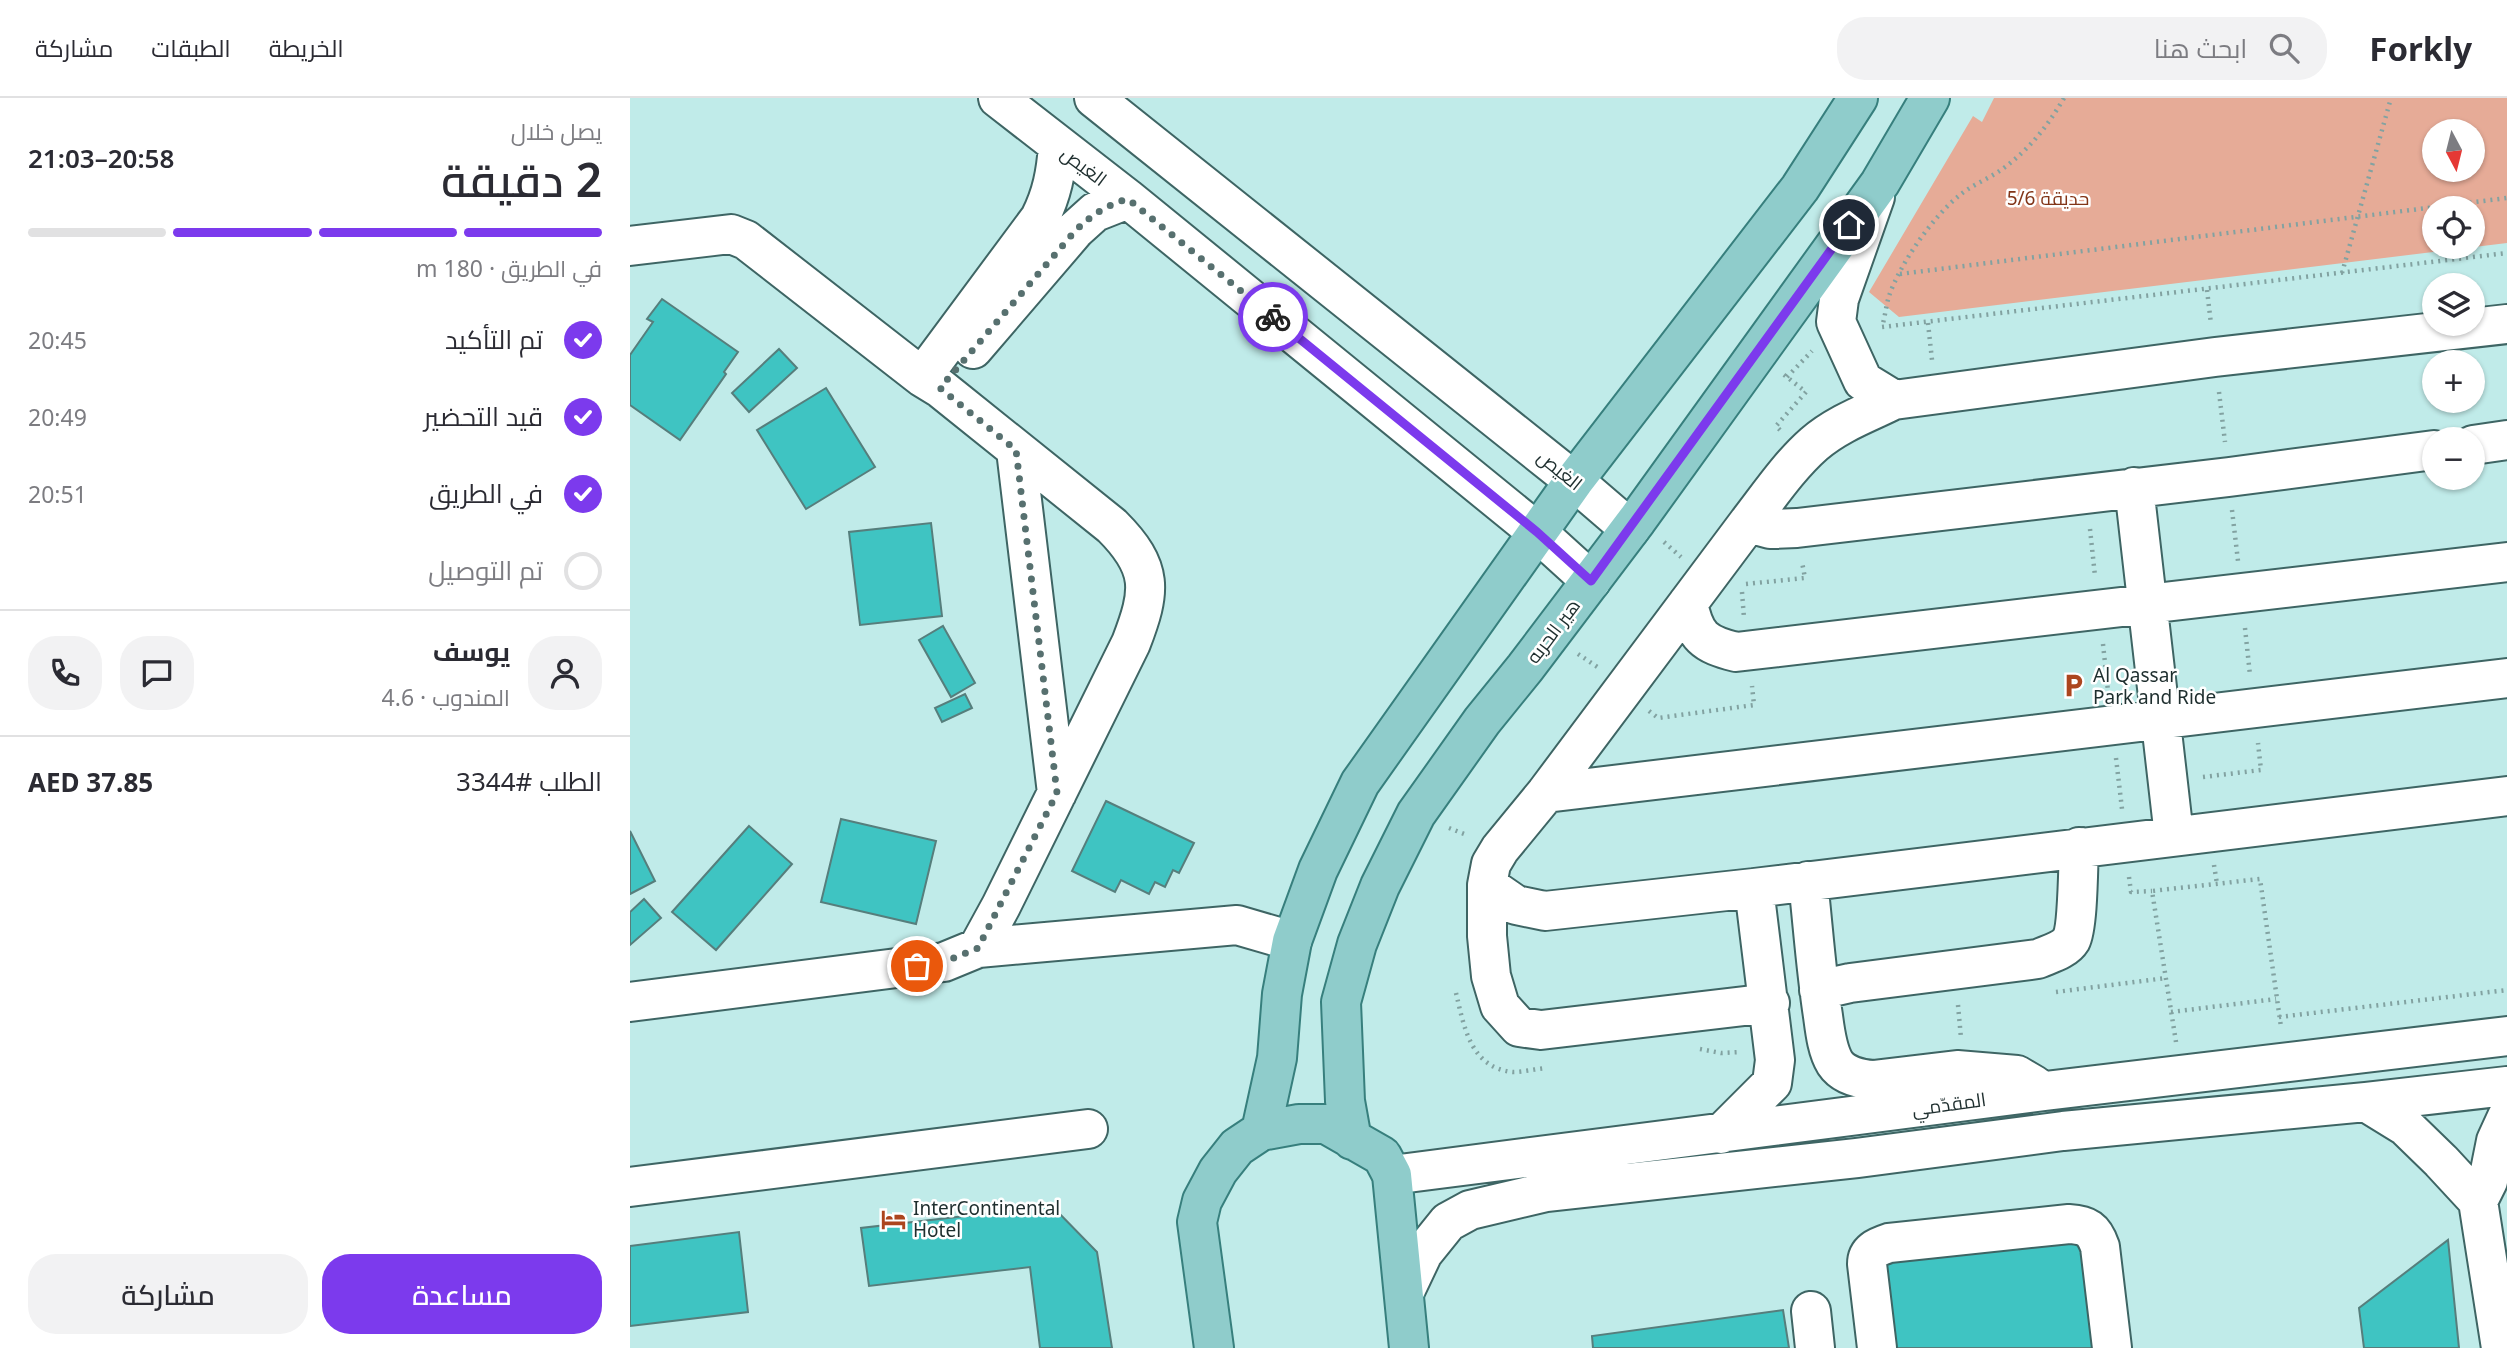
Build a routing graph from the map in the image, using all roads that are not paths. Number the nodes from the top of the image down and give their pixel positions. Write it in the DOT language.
graph roads {
  1 [pos="998,98"];
  2 [pos="1094,98"];
  3 [pos="1858,98"];
  4 [pos="1930,98"];
  5 [pos="1058,146"];
  6 [pos="1880,183"];
  7 [pos="1128,199"];
  8 [pos="630,246"];
  9 [pos="2507,324"];
  10 [pos="931,383"];
  11 [pos="1894,400"];
  12 [pos="2507,440"];
  13 [pos="2485,443"];
  14 [pos="1016,450"];
  15 [pos="2422,451"];
  16 [pos="1574,481"];
  17 [pos="2134,487"];
  18 [pos="1748,523"];
  19 [pos="1630,529"];
  20 [pos="1537,532"];
  21 [pos="2507,562"];
  22 [pos="1591,581"];
  23 [pos="2147,602"];
  24 [pos="1688,603"];
  25 [pos="2507,678"];
  26 [pos="2161,718"];
  27 [pos="1057,793"];
  28 [pos="1546,793"];
  29 [pos="2507,796"];
  30 [pos="2174,836"];
  31 [pos="2079,847"];
  32 [pos="1808,881"];
  33 [pos="1487,885"];
  34 [pos="1755,888"];
  35 [pos="1292,940"];
  36 [pos="978,948"];
  37 [pos="1819,990"];
  38 [pos="630,1002"];
  39 [pos="1770,1003"];
  40 [pos="2507,1036"];
  41 [pos="2507,1086"];
  42 [pos="2045,1091"];
  43 [pos="2366,1102"];
  44 [pos="2507,1117"];
  45 [pos="1088,1129"];
  46 [pos="1261,1131"];
  47 [pos="1721,1134"];
  48 [pos="1352,1139"];
  49 [pos="1392,1175"];
  50 [pos="630,1187"];
  51 [pos="2478,1201"];
  52 [pos="1404,1293"];
  53 [pos="1214,1348"];
  54 [pos="1409,1348"];
  55 [pos="1877,1348"];
  56 [pos="2112,1348"];
  57 [pos="2501,1348"];
  1 -- 5 [label="street, الغيص"];
  2 -- 16 [label="street, الغيص"];
  3 -- 16 [label="main road"];
  4 -- 6 [label="main road, هير الحربه"];
  5 -- 7 [label="street, الغيص"];
  5 -- 10 [label="street"];
  6 -- 11 [label="street"];
  6 -- 19 [label="main road, هير الحربه"];
  7 -- 10 [label="street"];
  7 -- 20 [label="street, الغيص"];
  8 -- 10 [label="street"];
  9 -- 11 [label="street"];
  10 -- 14 [label="street"];
  11 -- 18 [label="street"];
  12 -- 13 [label="street"];
  14 -- 27 [label="street"];
  14 -- 27 [label="street"];
  15 -- 17 [label="street"];
  16 -- 19 [label="street, الغيص"];
  16 -- 20 [label="main road"];
  17 -- 18 [label="street"];
  17 -- 23 [label="street"];
  18 -- 24 [label="street"];
  19 -- 22 [label="main road, هير الحربه"];
  20 -- 22 [label="street, الغيص"];
  20 -- 35 [label="main road"];
  21 -- 23 [label="street"];
  22 -- 48 [label="main road, هير الحربه"];
  23 -- 24 [label="street"];
  23 -- 26 [label="street"];
  24 -- 28 [label="street"];
  25 -- 26 [label="street"];
  26 -- 28 [label="street"];
  26 -- 30 [label="street"];
  27 -- 36 [label="street"];
  28 -- 33 [label="street"];
  29 -- 30 [label="street"];
  30 -- 31 [label="street"];
  31 -- 32 [label="street"];
  31 -- 37 [label="street"];
  32 -- 34 [label="street"];
  32 -- 37 [label="street"];
  33 -- 34 [label="street"];
  33 -- 39 [label="street"];
  34 -- 39 [label="street"];
  35 -- 36 [label="street"];
  35 -- 46 [label="main road"];
  36 -- 38 [label="street"];
  37 -- 42 [label="street"];
  39 -- 47 [label="street"];
  40 -- 42 [label="street, المقدّمي"];
  41 -- 43 [label="street"];
  42 -- 47 [label="street, المقدّمي"];
  43 -- 51 [label="street"];
  43 -- 52 [label="street"];
  44 -- 51 [label="street"];
  45 -- 50 [label="street"];
  46 -- 48 [label="main road"];
  46 -- 53 [label="main road"];
  47 -- 49 [label="street, المقدّمي"];
  48 -- 49 [label="main road"];
  49 -- 52 [label="main road"];
  51 -- 57 [label="street"];
  52 -- 54 [label="main road"];
  55 -- 56 [label="street"];
}
